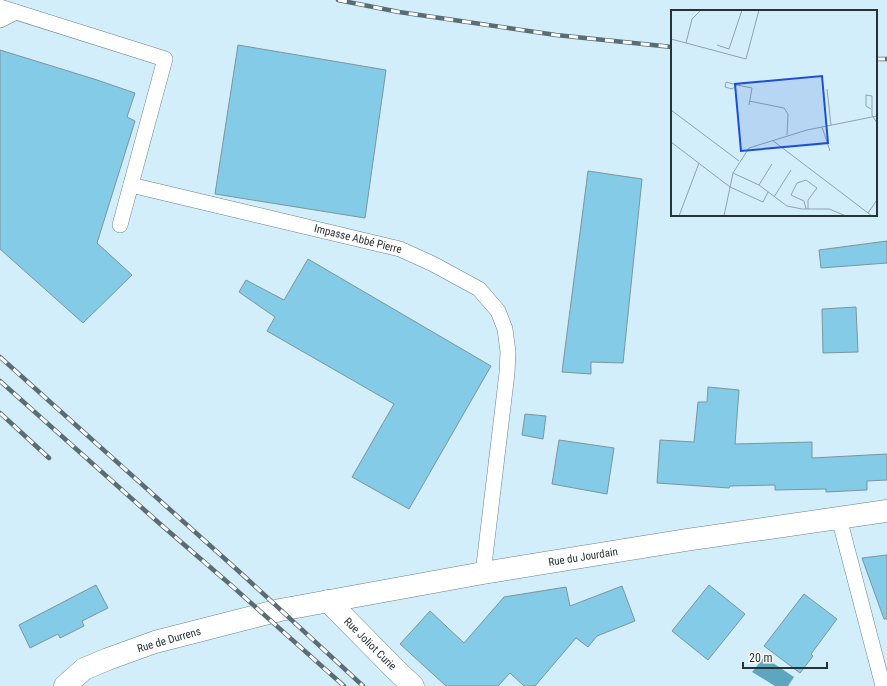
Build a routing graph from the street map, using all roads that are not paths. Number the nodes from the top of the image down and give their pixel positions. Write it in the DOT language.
graph roads {
  1 [pos="0,7"];
  2 [pos="16,12"];
  3 [pos="0,20"];
  4 [pos="131,185"];
  5 [pos="120,224"];
  6 [pos="887,511"];
  7 [pos="839,518"];
  8 [pos="483,573"];
  9 [pos="328,601"];
  10 [pos="280,610"];
  11 [pos="65,686"];
  12 [pos="413,686"];
  13 [pos="883,686"];
  1 -- 2 [label="lane"];
  2 -- 3 [label="lane"];
  2 -- 4 [label="lane"];
  4 -- 5 [label="lane"];
  4 -- 8 [label="lane, Impasse Abbé Pierre"];
  6 -- 7 [label="street, Rue du Jourdain"];
  7 -- 8 [label="street, Rue du Jourdain"];
  7 -- 13 [label="lane"];
  8 -- 9 [label="street, Rue du Jourdain"];
  9 -- 10 [label="street, Rue du Jourdain"];
  9 -- 12 [label="street, Rue Joliot Curie"];
  10 -- 11 [label="street, Rue de Durrens"];
}
